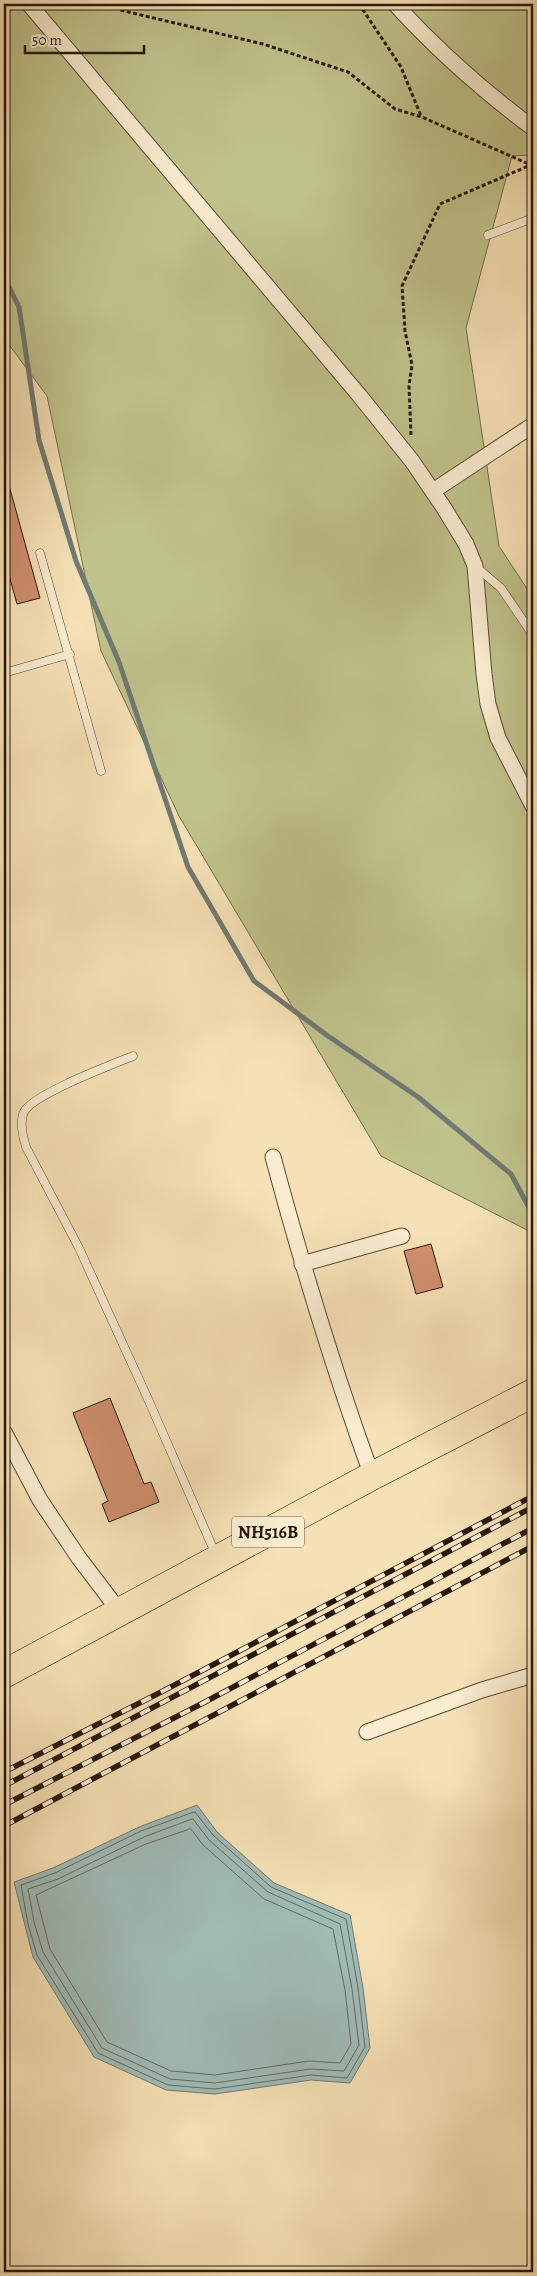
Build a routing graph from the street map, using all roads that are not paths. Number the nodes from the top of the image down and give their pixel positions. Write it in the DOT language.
graph roads {
  1 [pos="30,4"];
  2 [pos="395,4"];
  3 [pos="533,128"];
  4 [pos="533,218"];
  5 [pos="488,235"];
  6 [pos="533,425"];
  7 [pos="433,491"];
  8 [pos="40,552"];
  9 [pos="475,566"];
  10 [pos="533,635"];
  11 [pos="70,654"];
  12 [pos="4,673"];
  13 [pos="101,771"];
  14 [pos="533,806"];
  15 [pos="133,1056"];
  16 [pos="273,1157"];
  17 [pos="402,1236"];
  18 [pos="302,1264"];
  19 [pos="533,1393"];
  20 [pos="4,1432"];
  21 [pos="372,1476"];
  22 [pos="218,1560"];
  23 [pos="120,1612"];
  24 [pos="4,1674"];
  25 [pos="533,1675"];
  26 [pos="367,1732"];
  1 -- 7 [label="street"];
  2 -- 3 [label="street"];
  4 -- 5 [label="lane"];
  6 -- 7 [label="street"];
  7 -- 9 [label="street"];
  8 -- 11 [label="lane"];
  9 -- 10 [label="lane"];
  9 -- 14 [label="street"];
  11 -- 12 [label="lane"];
  11 -- 13 [label="lane"];
  15 -- 22 [label="lane"];
  16 -- 18 [label="street"];
  17 -- 18 [label="street"];
  18 -- 21 [label="street"];
  19 -- 21 [label="highway, NH516B"];
  20 -- 23 [label="street"];
  21 -- 22 [label="highway, NH516B"];
  22 -- 23 [label="highway, NH516B"];
  23 -- 24 [label="highway, NH516B"];
  25 -- 26 [label="street"];
}
